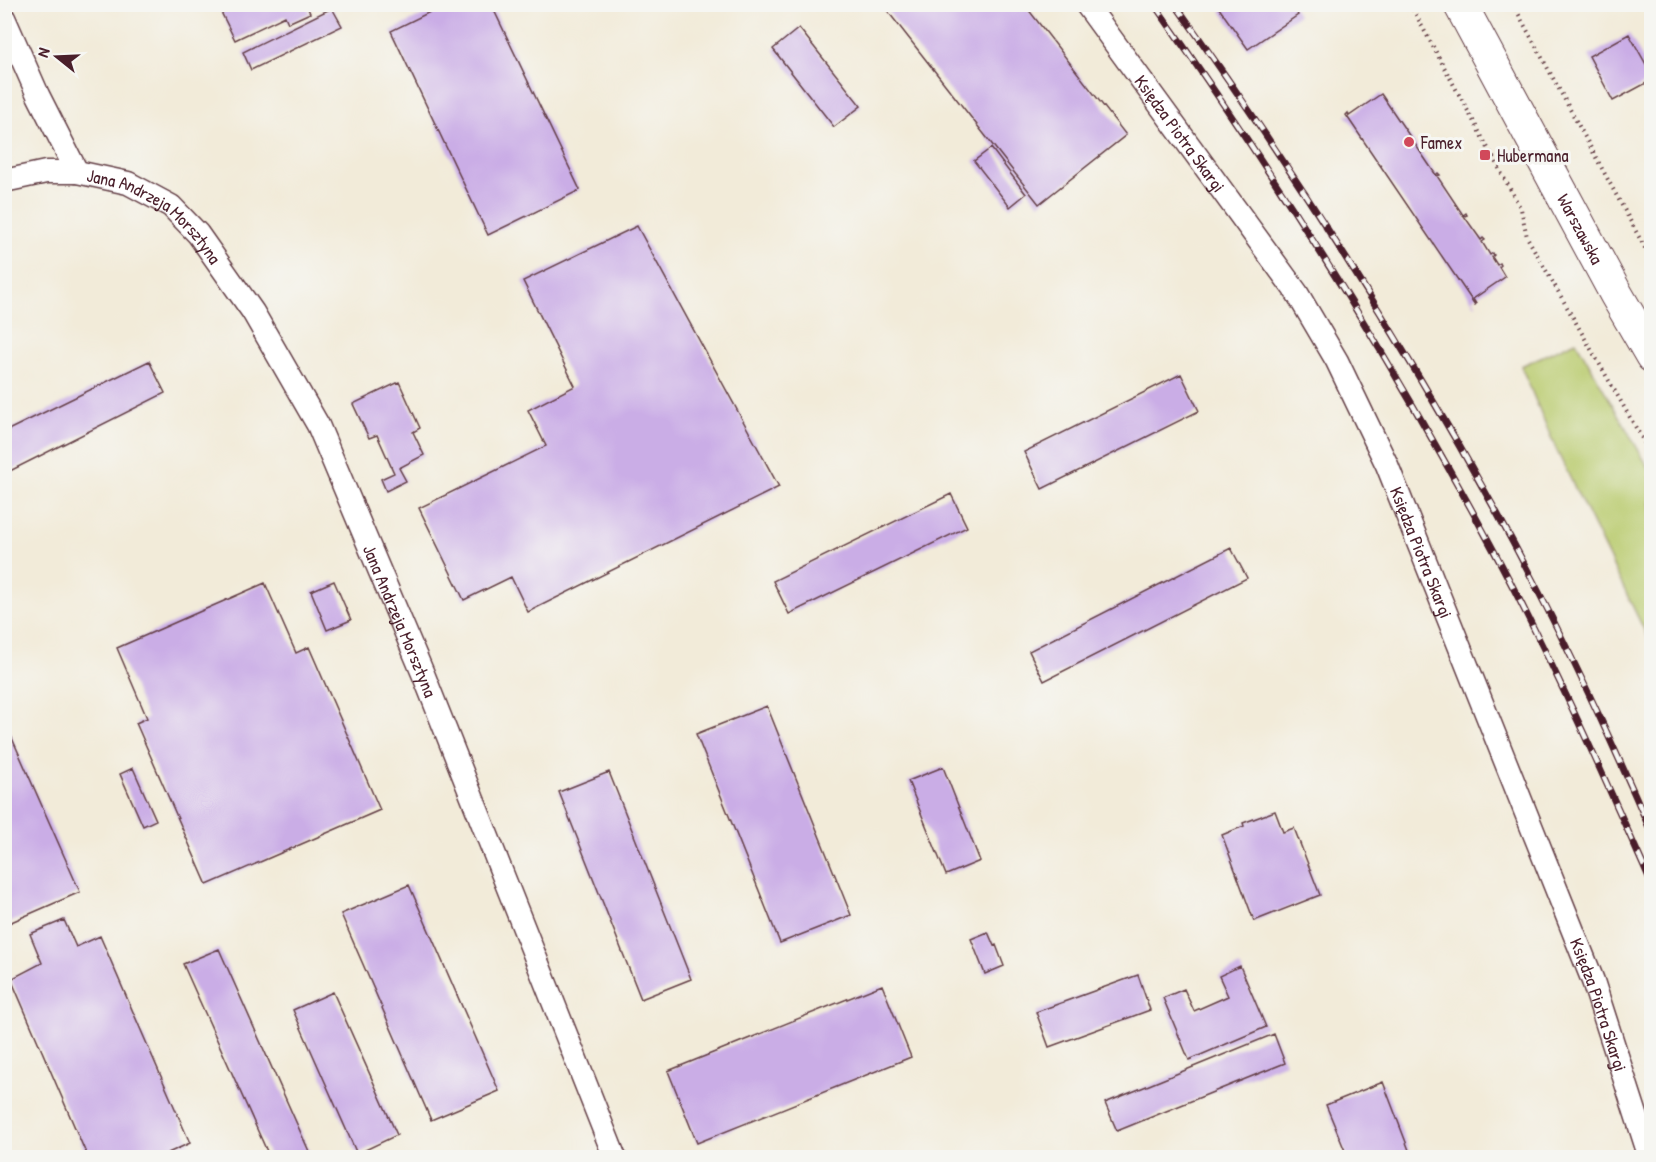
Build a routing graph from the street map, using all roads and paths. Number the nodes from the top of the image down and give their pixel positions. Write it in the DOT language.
graph roads {
  1 [pos="1086,4"];
  2 [pos="1410,4"];
  3 [pos="1460,4"];
  4 [pos="1513,4"];
  5 [pos="4,18"];
  6 [pos="77,172"];
  7 [pos="4,181"];
  8 [pos="1652,261"];
  9 [pos="1652,356"];
  10 [pos="1652,456"];
  11 [pos="615,1158"];
  12 [pos="1650,1158"];
  1 -- 12 [label="street, Księdza Piotra Skargi"];
  2 -- 10 [label="path"];
  3 -- 9 [label="main road, Warszawska"];
  4 -- 8 [label="path"];
  5 -- 6 [label="street"];
  6 -- 7 [label="street, Jana Andrzeja Morsztyna"];
  6 -- 11 [label="street, Jana Andrzeja Morsztyna"];
}
